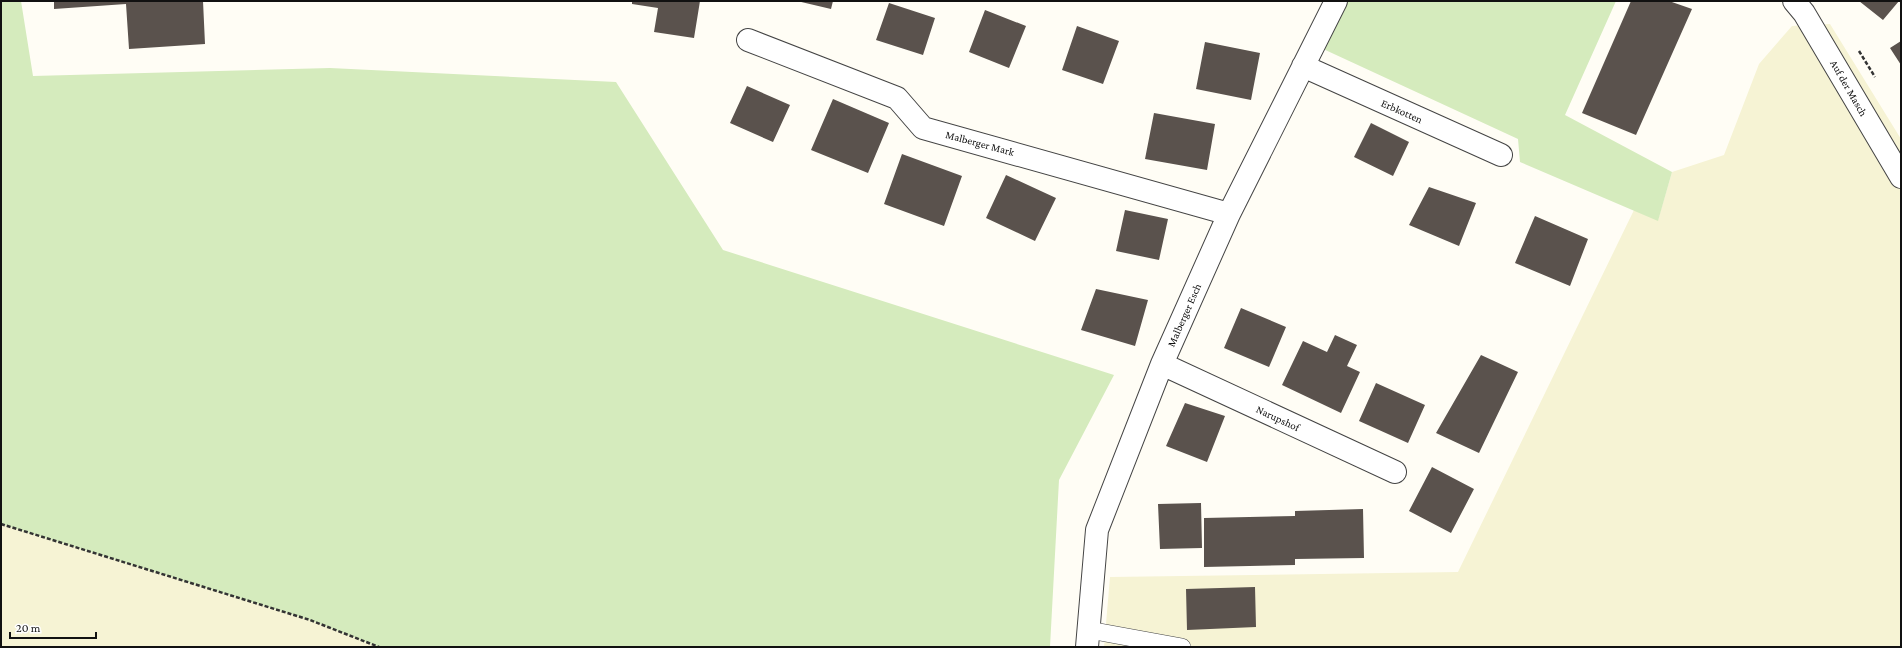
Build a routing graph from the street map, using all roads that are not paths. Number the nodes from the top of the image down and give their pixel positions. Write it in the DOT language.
graph roads {
  1 [pos="1336,1"];
  2 [pos="1794,1"];
  3 [pos="748,40"];
  4 [pos="1303,66"];
  5 [pos="1500,155"];
  6 [pos="1901,177"];
  7 [pos="1229,214"];
  8 [pos="1162,364"];
  9 [pos="1395,472"];
  10 [pos="1088,638"];
  11 [pos="1182,647"];
  1 -- 4 [label="street, Malberger Esch"];
  2 -- 6 [label="street, Auf der Masch"];
  3 -- 7 [label="street, Malberger Mark"];
  4 -- 5 [label="street, Erbkotten"];
  4 -- 7 [label="street, Malberger Esch"];
  7 -- 8 [label="street, Malberger Esch"];
  8 -- 9 [label="street, Narupshof"];
  8 -- 10 [label="street, Malberger Esch"];
  10 -- 11 [label="lane"];
}
